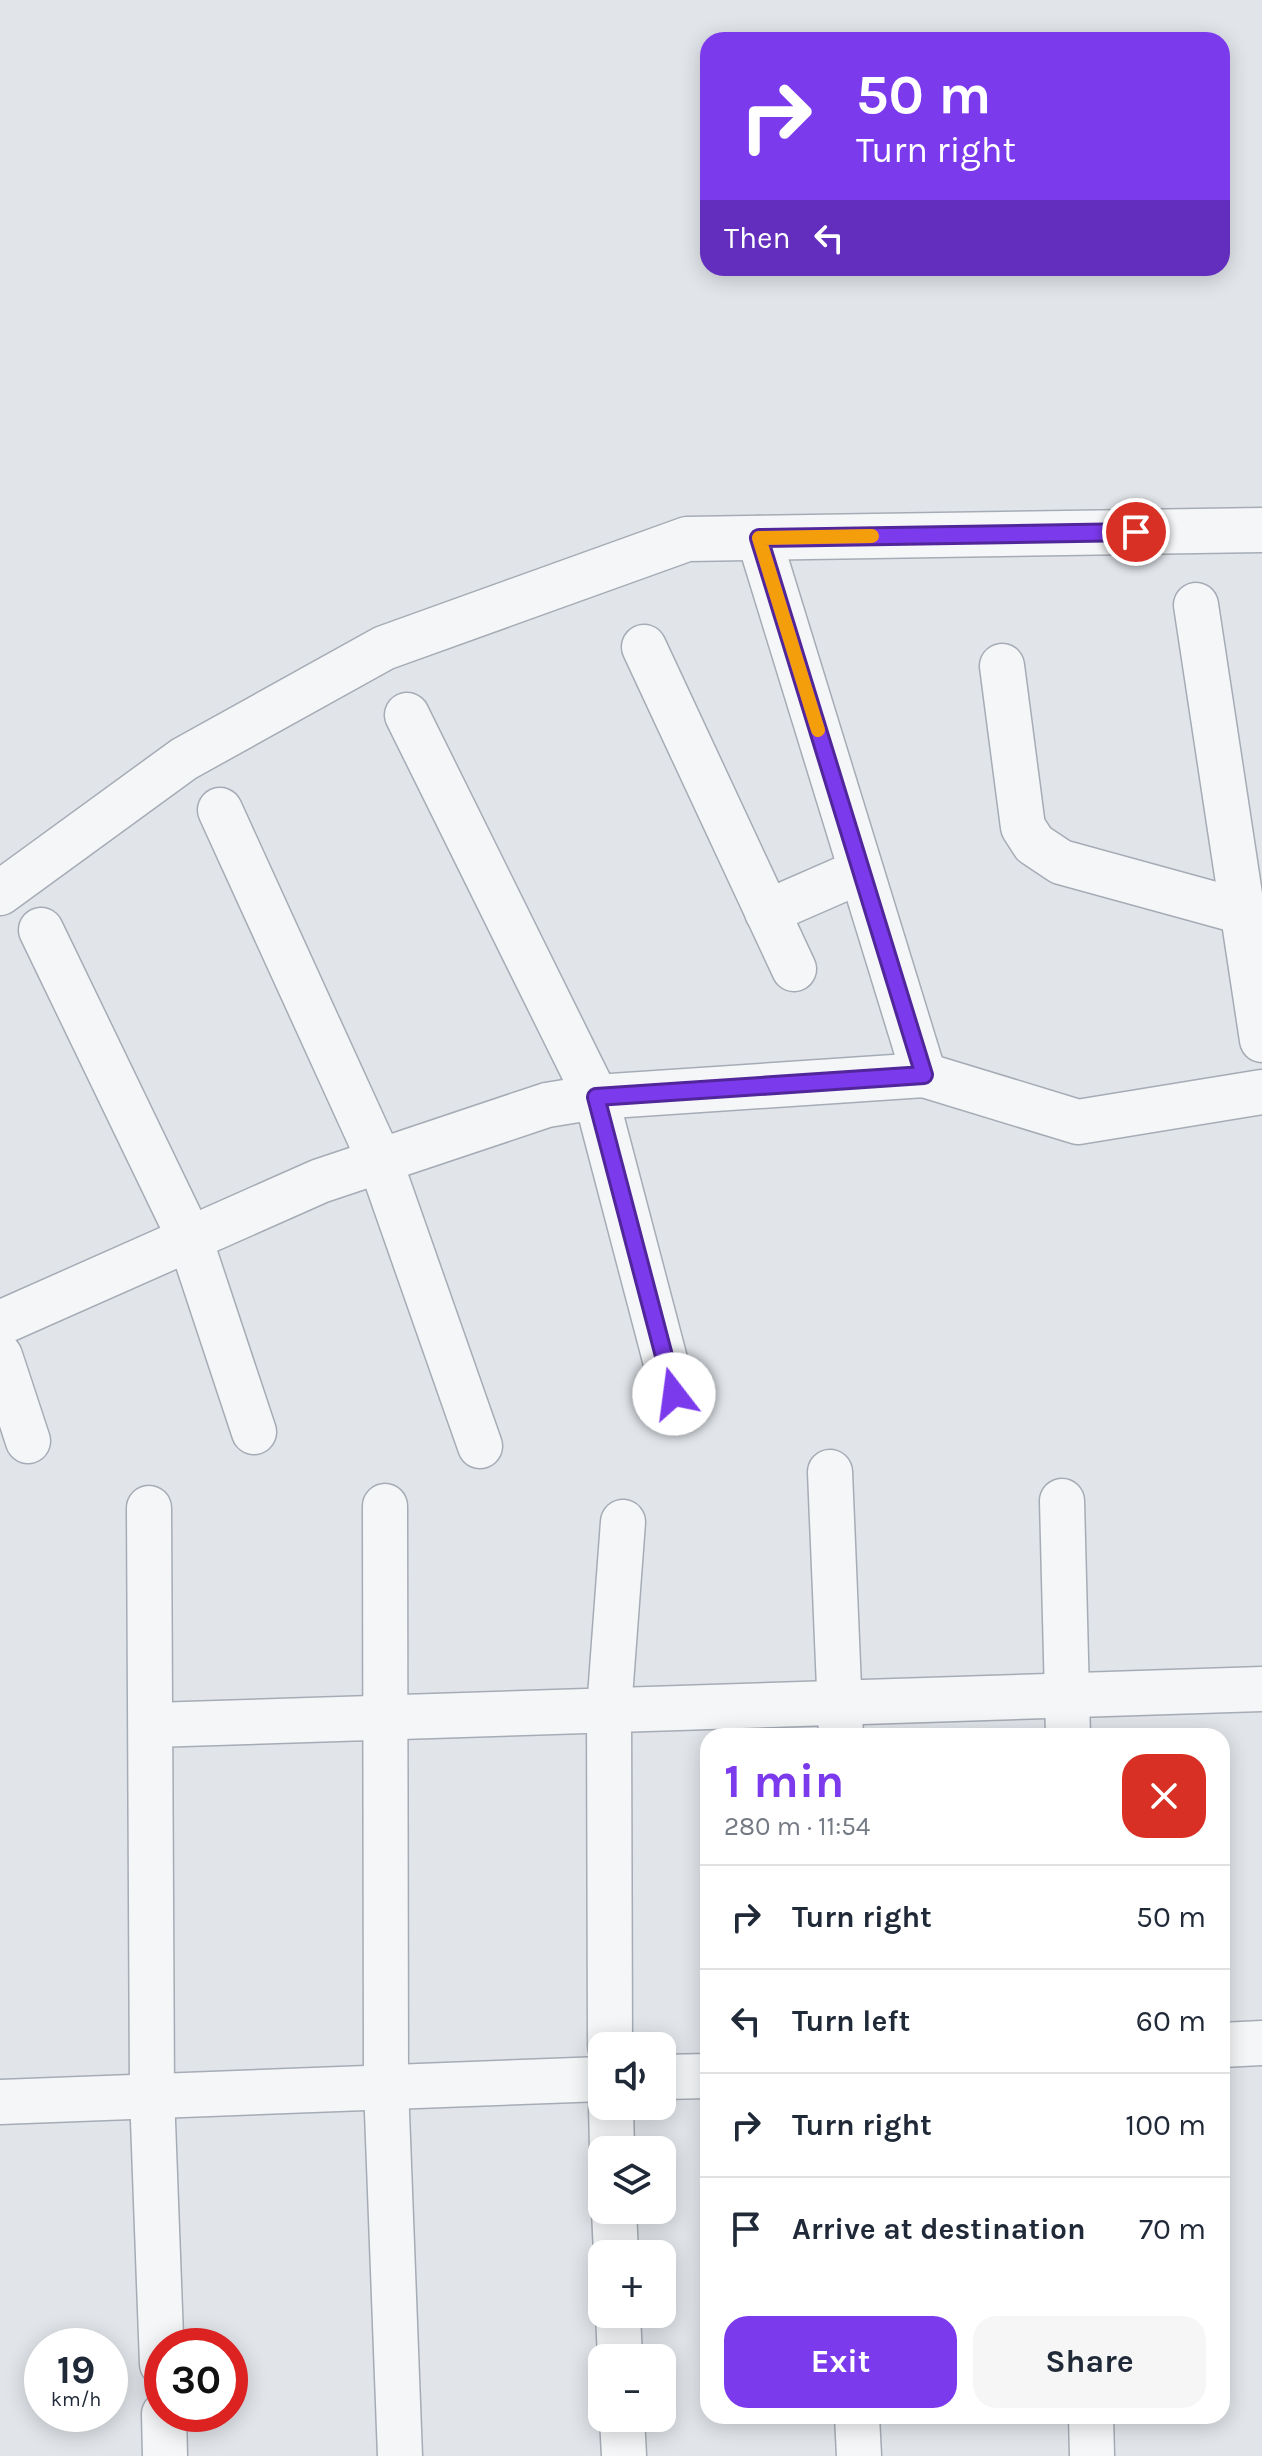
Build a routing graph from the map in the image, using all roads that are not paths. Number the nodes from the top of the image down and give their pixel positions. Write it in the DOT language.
graph roads {
  1 [pos="1262,530"];
  2 [pos="759,538"];
  3 [pos="1196,605"];
  4 [pos="644,647"];
  5 [pos="1002,666"];
  6 [pos="407,715"];
  7 [pos="220,810"];
  8 [pos="861,871"];
  9 [pos="0,893"];
  10 [pos="767,912"];
  11 [pos="1243,912"];
  12 [pos="41,930"];
  13 [pos="794,969"];
  14 [pos="1262,1040"];
  15 [pos="924,1075"];
  16 [pos="1262,1092"];
  17 [pos="596,1097"];
  18 [pos="380,1161"];
  19 [pos="190,1239"];
  20 [pos="0,1323"];
  21 [pos="0,1356"];
  22 [pos="674,1394"];
  23 [pos="254,1432"];
  24 [pos="28,1441"];
  25 [pos="480,1446"];
  26 [pos="830,1472"];
  27 [pos="1062,1501"];
  28 [pos="385,1506"];
  29 [pos="149,1508"];
  30 [pos="623,1522"];
  31 [pos="1262,1689"];
  32 [pos="609,1710"];
  33 [pos="1067,1716"];
  34 [pos="387,1718"];
  35 [pos="841,1719"];
  36 [pos="153,1725"];
  37 [pos="610,2032"];
  38 [pos="1262,2043"];
  39 [pos="1230,2045"];
  40 [pos="700,2076"];
  41 [pos="676,2077"];
  42 [pos="588,2079"];
  43 [pos="386,2086"];
  44 [pos="152,2094"];
  45 [pos="0,2102"];
  46 [pos="161,2328"];
  47 [pos="857,2424"];
  48 [pos="1091,2424"];
  49 [pos="164,2432"];
  50 [pos="623,2432"];
  51 [pos="165,2456"];
  52 [pos="400,2456"];
  53 [pos="624,2456"];
  54 [pos="859,2456"];
  55 [pos="1092,2456"];
  1 -- 2 [label="street"];
  2 -- 8 [label="street"];
  2 -- 9 [label="street"];
  3 -- 11 [label="street"];
  4 -- 10 [label="street"];
  5 -- 11 [label="street"];
  6 -- 17 [label="street"];
  7 -- 18 [label="street"];
  8 -- 10 [label="street"];
  8 -- 15 [label="street"];
  10 -- 13 [label="street"];
  11 -- 14 [label="street"];
  12 -- 19 [label="street"];
  15 -- 16 [label="street"];
  15 -- 17 [label="street"];
  17 -- 18 [label="street"];
  17 -- 22 [label="street"];
  18 -- 19 [label="street"];
  18 -- 25 [label="street"];
  19 -- 20 [label="street"];
  19 -- 23 [label="street"];
  21 -- 24 [label="street"];
  26 -- 35 [label="street"];
  27 -- 33 [label="street"];
  28 -- 34 [label="street"];
  29 -- 36 [label="street"];
  30 -- 32 [label="street"];
  31 -- 33 [label="street"];
  32 -- 34 [label="street"];
  32 -- 35 [label="street"];
  32 -- 37 [label="street"];
  33 -- 35 [label="street"];
  34 -- 36 [label="street"];
  34 -- 43 [label="street"];
  36 -- 44 [label="street"];
  38 -- 39 [label="street"];
  40 -- 41 [label="street"];
  42 -- 43 [label="street"];
  43 -- 44 [label="street"];
  43 -- 52 [label="street"];
  44 -- 45 [label="street"];
  44 -- 46 [label="street"];
  47 -- 54 [label="street"];
  48 -- 55 [label="street"];
  49 -- 51 [label="street"];
  50 -- 53 [label="street"];
}
